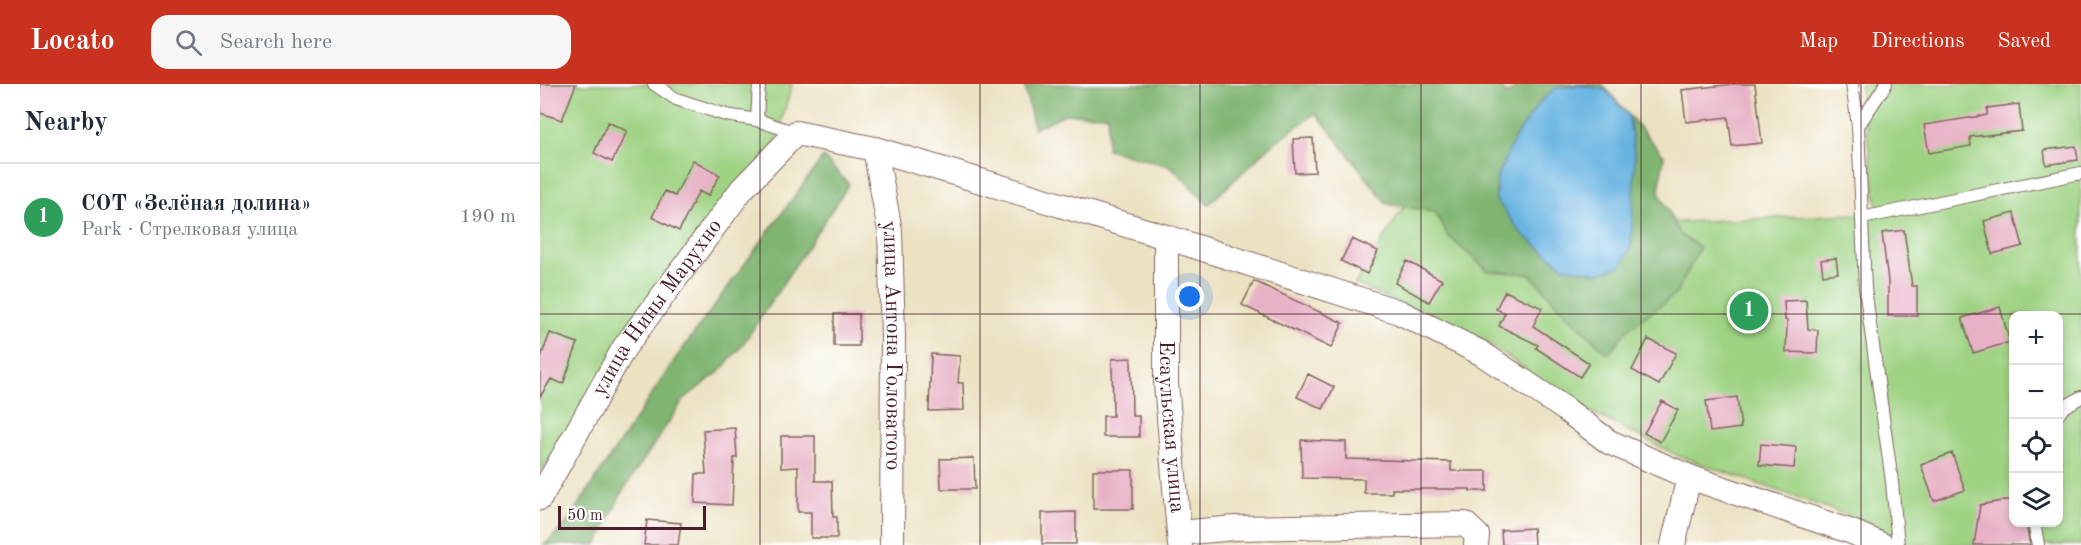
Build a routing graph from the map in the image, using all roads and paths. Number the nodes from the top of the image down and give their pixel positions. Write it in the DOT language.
graph roads {
  1 [pos="654,84"];
  2 [pos="759,84"];
  3 [pos="1852,84"];
  4 [pos="1886,84"];
  5 [pos="757,120"];
  6 [pos="1858,126"];
  7 [pos="796,133"];
  8 [pos="875,149"];
  9 [pos="2081,173"];
  10 [pos="1862,218"];
  11 [pos="1166,237"];
  12 [pos="2081,397"];
  13 [pos="2063,408"];
  14 [pos="1689,477"];
  15 [pos="540,498"];
  16 [pos="2035,527"];
  17 [pos="1180,539"];
  18 [pos="892,545"];
  19 [pos="1476,545"];
  20 [pos="1673,545"];
  21 [pos="1882,545"];
  22 [pos="1898,545"];
  23 [pos="2038,545"];
  1 -- 5 [label="lane"];
  2 -- 5 [label="lane"];
  3 -- 6 [label="lane"];
  4 -- 6 [label="lane"];
  5 -- 7 [label="lane"];
  6 -- 10 [label="lane"];
  7 -- 8 [label="street"];
  7 -- 15 [label="street, улица Нины Марухно"];
  8 -- 11 [label="street"];
  8 -- 18 [label="street, улица Антона Головатого"];
  9 -- 10 [label="lane"];
  10 -- 22 [label="lane"];
  11 -- 14 [label="street"];
  11 -- 17 [label="street, Есаульская улица"];
  12 -- 13 [label="lane"];
  14 -- 20 [label="street"];
  14 -- 21 [label="street"];
  16 -- 23 [label="lane"];
  17 -- 19 [label="street"];
}
